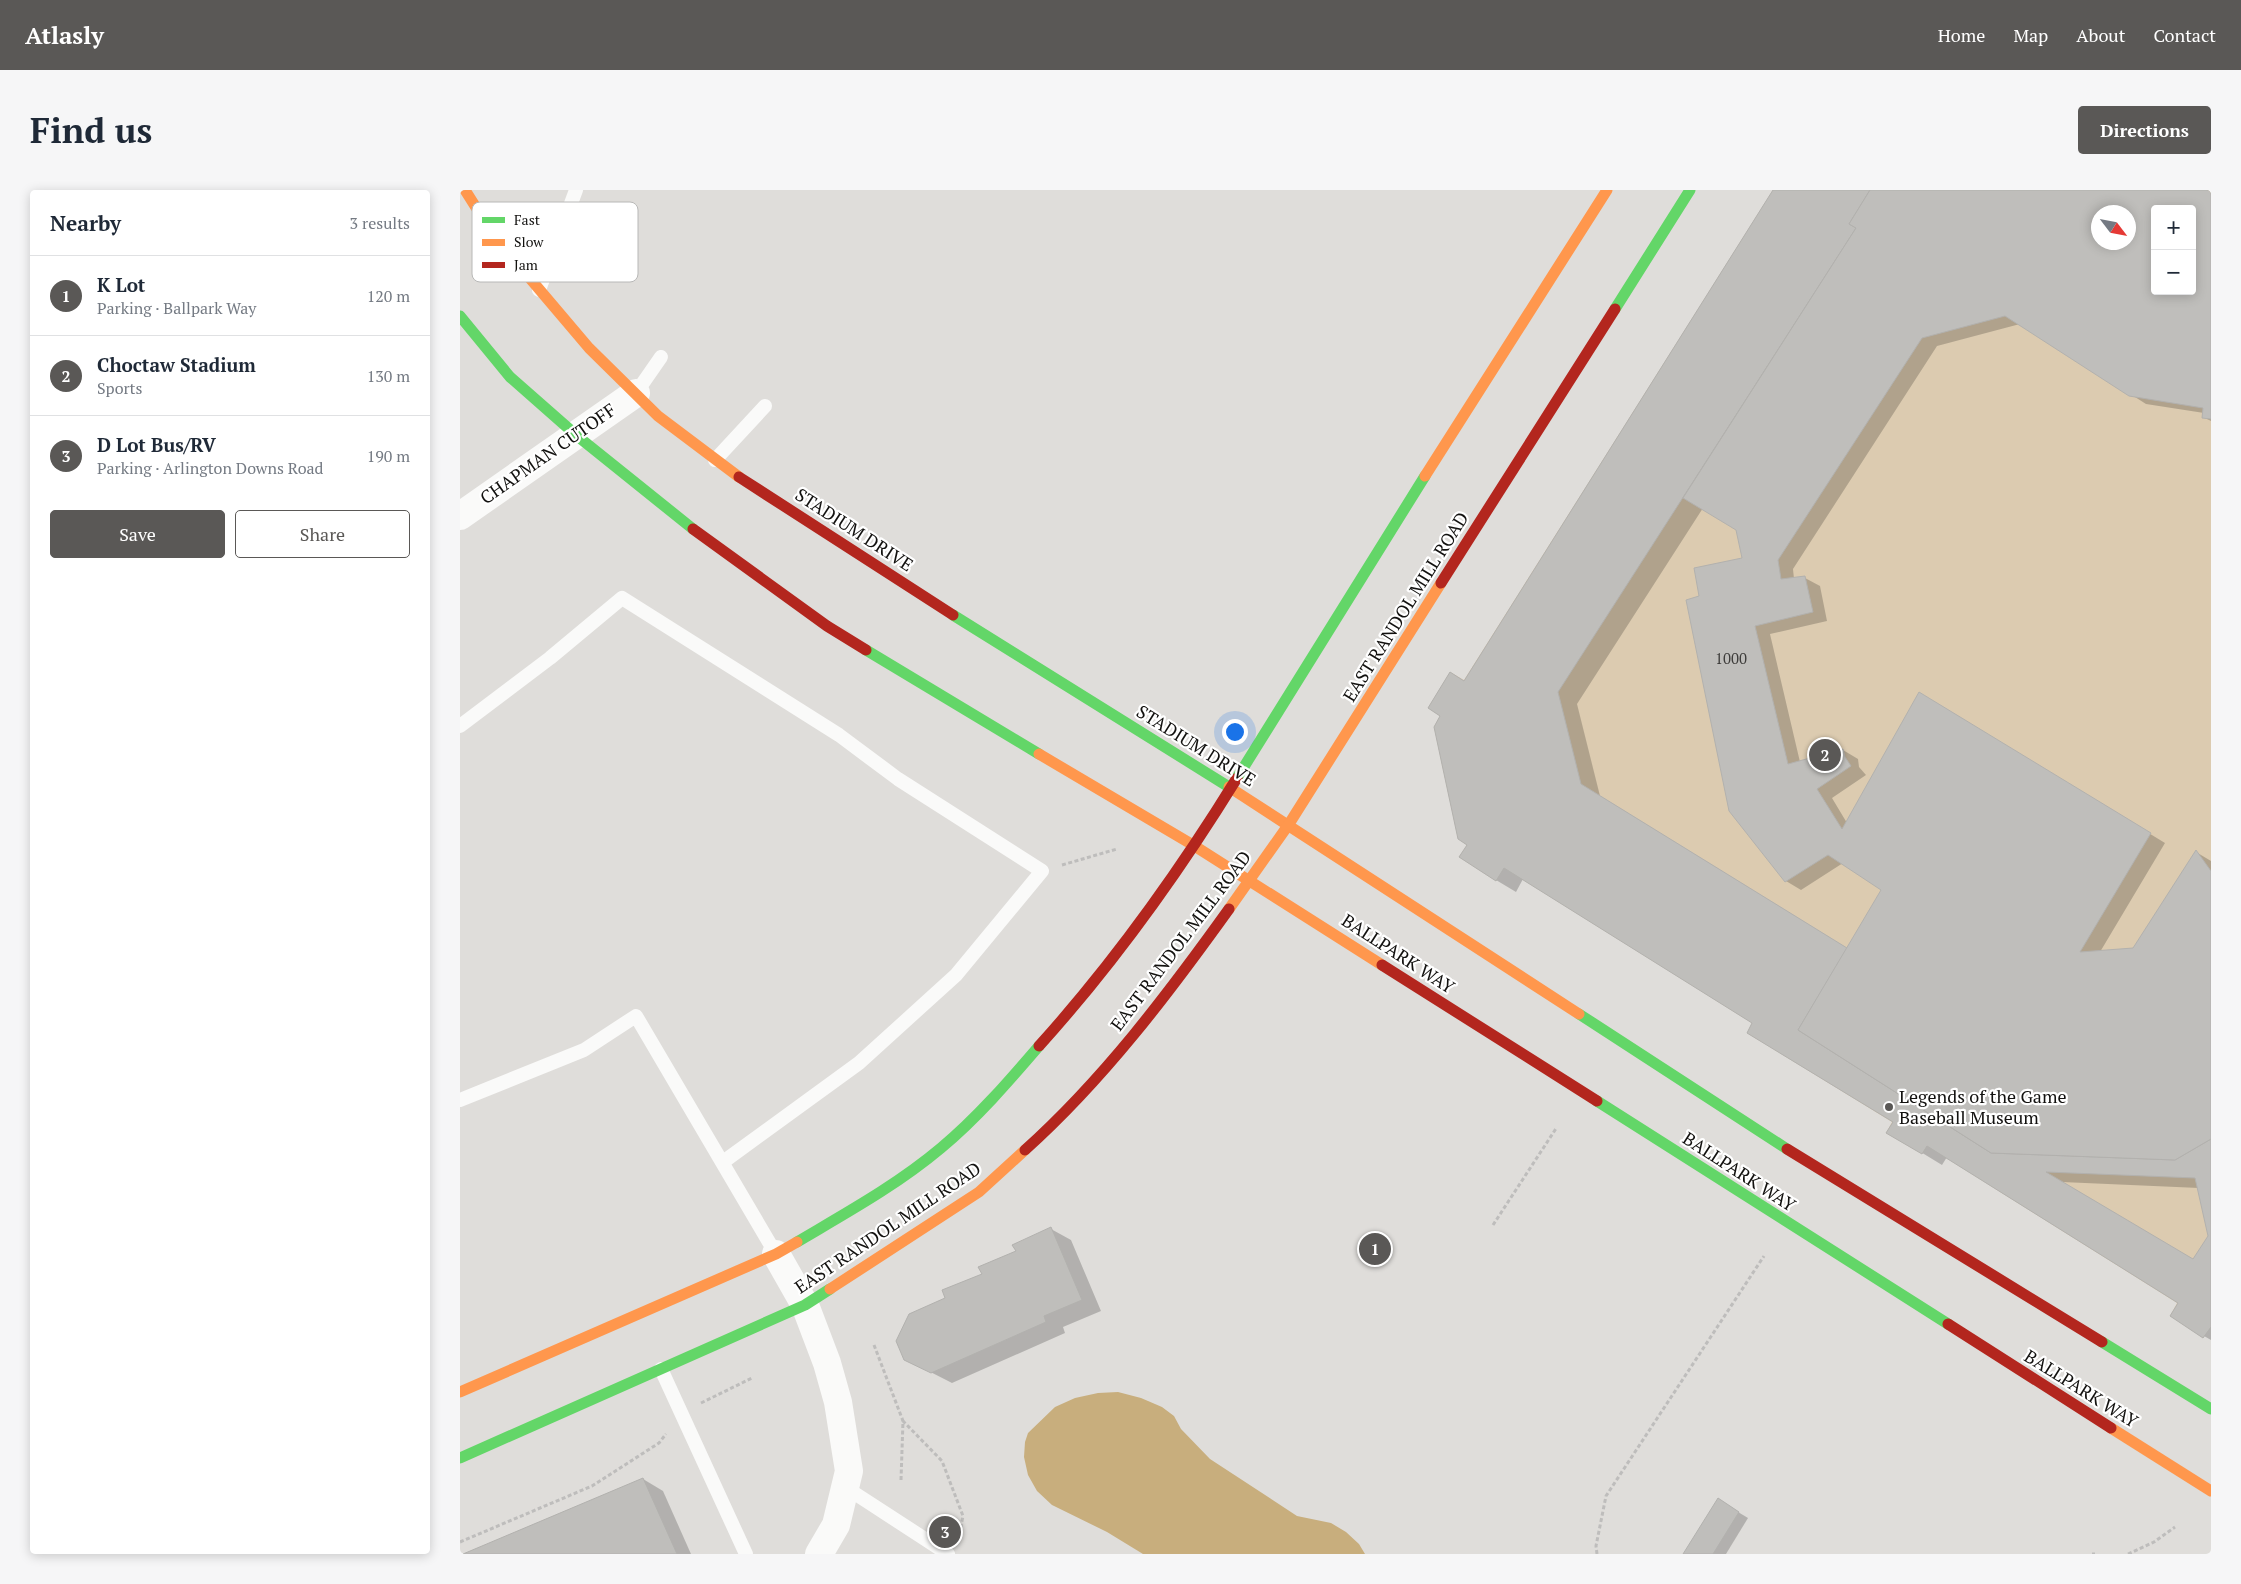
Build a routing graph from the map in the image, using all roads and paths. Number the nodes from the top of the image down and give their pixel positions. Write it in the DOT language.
graph roads {
  1 [pos="465,190"];
  2 [pos="576,190"];
  3 [pos="1607,190"];
  4 [pos="1690,190"];
  5 [pos="473,202"];
  6 [pos="572,202"];
  7 [pos="532,282"];
  8 [pos="542,282"];
  9 [pos="539,290"];
  10 [pos="460,316"];
  11 [pos="661,357"];
  12 [pos="636,393"];
  13 [pos="765,406"];
  14 [pos="576,435"];
  15 [pos="715,460"];
  16 [pos="460,516"];
  17 [pos="460,726"];
  18 [pos="1231,788"];
  19 [pos="1289,824"];
  20 [pos="1193,845"];
  21 [pos="1117,849"];
  22 [pos="1042,871"];
  23 [pos="1249,881"];
  24 [pos="460,1100"];
  25 [pos="1557,1127"];
  26 [pos="723,1162"];
  27 [pos="1493,1225"];
  28 [pos="776,1254"];
  29 [pos="1764,1256"];
  30 [pos="805,1305"];
  31 [pos="874,1345"];
  32 [pos="661,1369"];
  33 [pos="752,1378"];
  34 [pos="460,1392"];
  35 [pos="2211,1409"];
  36 [pos="682,1412"];
  37 [pos="903,1421"];
  38 [pos="460,1458"];
  39 [pos="901,1480"];
  40 [pos="845,1487"];
  41 [pos="2211,1491"];
  42 [pos="2175,1527"];
  43 [pos="460,1542"];
  44 [pos="952,1549"];
  45 [pos="746,1554"];
  46 [pos="819,1554"];
  47 [pos="1597,1554"];
  48 [pos="2128,1554"];
  1 -- 5 [label="main road, STADIUM DRIVE"];
  2 -- 6 [label="lane"];
  3 -- 18 [label="main road, EAST RANDOL MILL ROAD"];
  4 -- 19 [label="main road, EAST RANDOL MILL ROAD"];
  7 -- 9 [label="main road, STADIUM DRIVE"];
  8 -- 9 [label="lane"];
  9 -- 12 [label="main road, STADIUM DRIVE"];
  10 -- 14 [label="main road"];
  11 -- 12 [label="lane"];
  12 -- 14 [label="street, CHAPMAN CUTOFF"];
  12 -- 15 [label="main road, STADIUM DRIVE"];
  13 -- 15 [label="lane"];
  14 -- 16 [label="street, CHAPMAN CUTOFF"];
  14 -- 20 [label="main road"];
  15 -- 18 [label="main road, STADIUM DRIVE"];
  17 -- 22 [label="lane"];
  18 -- 19 [label="main road, STADIUM DRIVE"];
  18 -- 20 [label="main road, EAST RANDOL MILL ROAD"];
  19 -- 23 [label="main road, EAST RANDOL MILL ROAD"];
  19 -- 35 [label="main road"];
  20 -- 23 [label="main road"];
  20 -- 28 [label="main road, EAST RANDOL MILL ROAD"];
  21 -- 22 [label="path"];
  22 -- 26 [label="lane"];
  23 -- 30 [label="main road, EAST RANDOL MILL ROAD"];
  23 -- 41 [label="main road, BALLPARK WAY"];
  24 -- 26 [label="lane"];
  25 -- 27 [label="path"];
  26 -- 28 [label="lane"];
  28 -- 30 [label="street"];
  28 -- 34 [label="main road, EAST RANDOL MILL ROAD"];
  29 -- 47 [label="path"];
  30 -- 32 [label="main road, EAST RANDOL MILL ROAD"];
  30 -- 40 [label="street"];
  31 -- 37 [label="path"];
  32 -- 36 [label="lane"];
  32 -- 38 [label="main road, EAST RANDOL MILL ROAD"];
  33 -- 36 [label="path"];
  36 -- 43 [label="path"];
  36 -- 45 [label="lane"];
  37 -- 39 [label="path"];
  37 -- 44 [label="path"];
  40 -- 44 [label="lane"];
  40 -- 46 [label="street"];
  42 -- 48 [label="path"];
}
